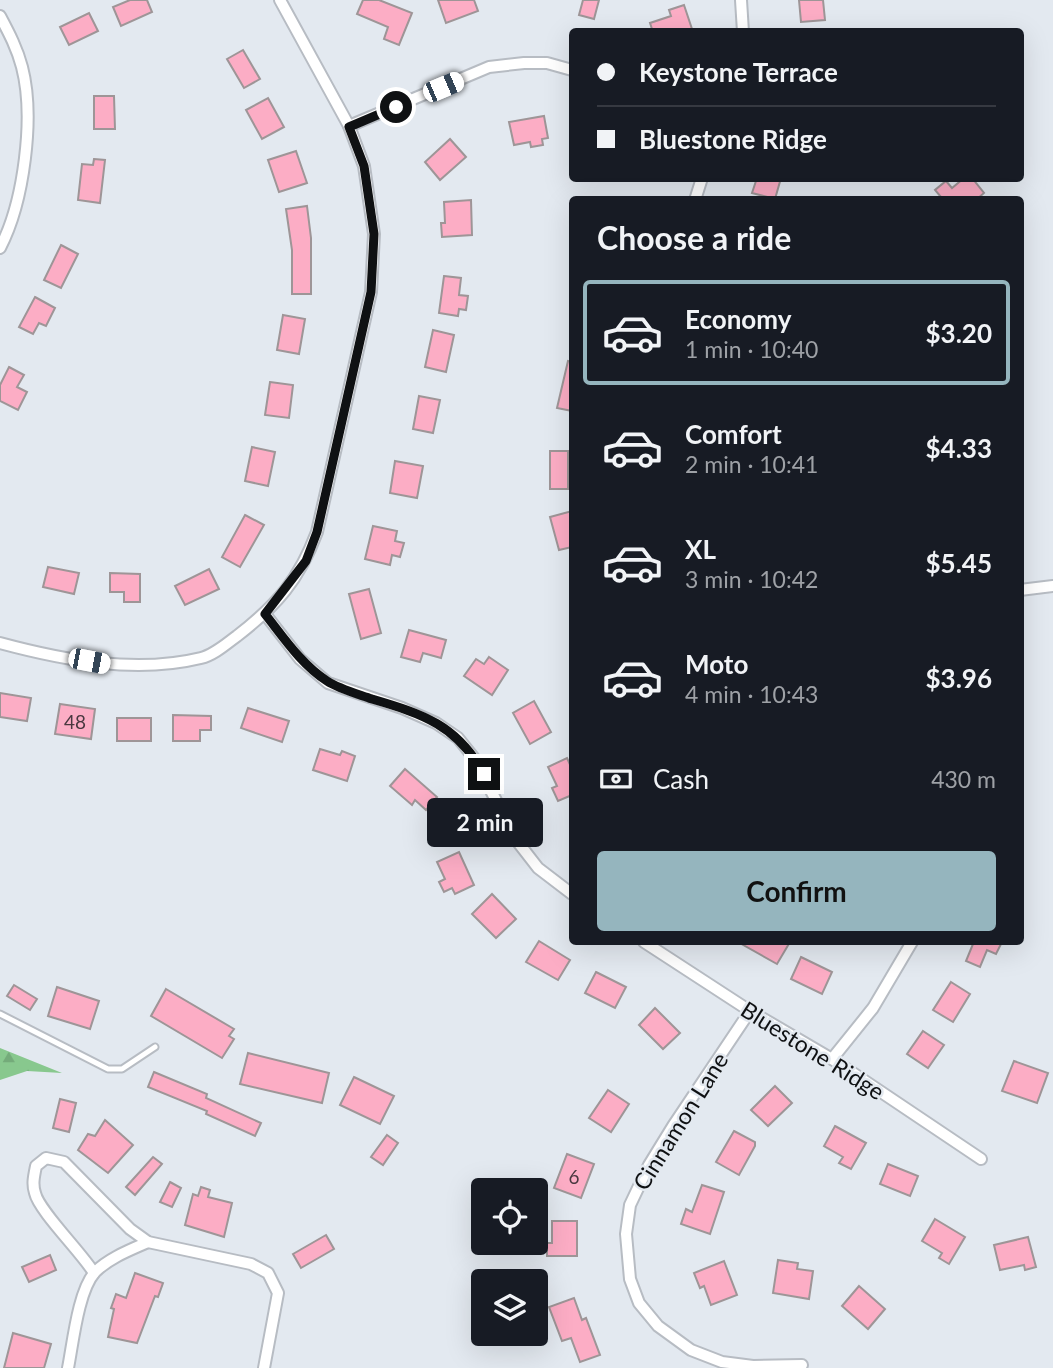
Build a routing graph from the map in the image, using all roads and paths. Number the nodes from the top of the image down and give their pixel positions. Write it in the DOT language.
graph roads {
  1 [pos="280,0"];
  2 [pos="741,0"];
  3 [pos="0,16"];
  4 [pos="743,28"];
  5 [pos="569,69"];
  6 [pos="349,127"];
  7 [pos="0,248"];
  8 [pos="1053,586"];
  9 [pos="1024,590"];
  10 [pos="265,614"];
  11 [pos="0,643"];
  12 [pos="569,892"];
  13 [pos="649,945"];
  14 [pos="910,945"];
  15 [pos="750,1011"];
  16 [pos="0,1014"];
  17 [pos="155,1047"];
  18 [pos="832,1059"];
  19 [pos="981,1158"];
  20 [pos="148,1242"];
  21 [pos="94,1273"];
  22 [pos="802,1365"];
  23 [pos="68,1368"];
  24 [pos="264,1368"];
  1 -- 6 [label="street"];
  2 -- 4 [label="street"];
  3 -- 7 [label="street"];
  5 -- 6 [label="street"];
  6 -- 10 [label="street"];
  8 -- 9 [label="street"];
  10 -- 11 [label="street"];
  10 -- 12 [label="street"];
  13 -- 15 [label="street, Bluestone Ridge"];
  14 -- 18 [label="street"];
  15 -- 18 [label="street, Bluestone Ridge"];
  15 -- 22 [label="street, Cinnamon Lane"];
  16 -- 17 [label="lane"];
  18 -- 19 [label="street, Bluestone Ridge"];
  20 -- 21 [label="street"];
  20 -- 21 [label="street"];
  20 -- 24 [label="street"];
  21 -- 23 [label="street"];
}
